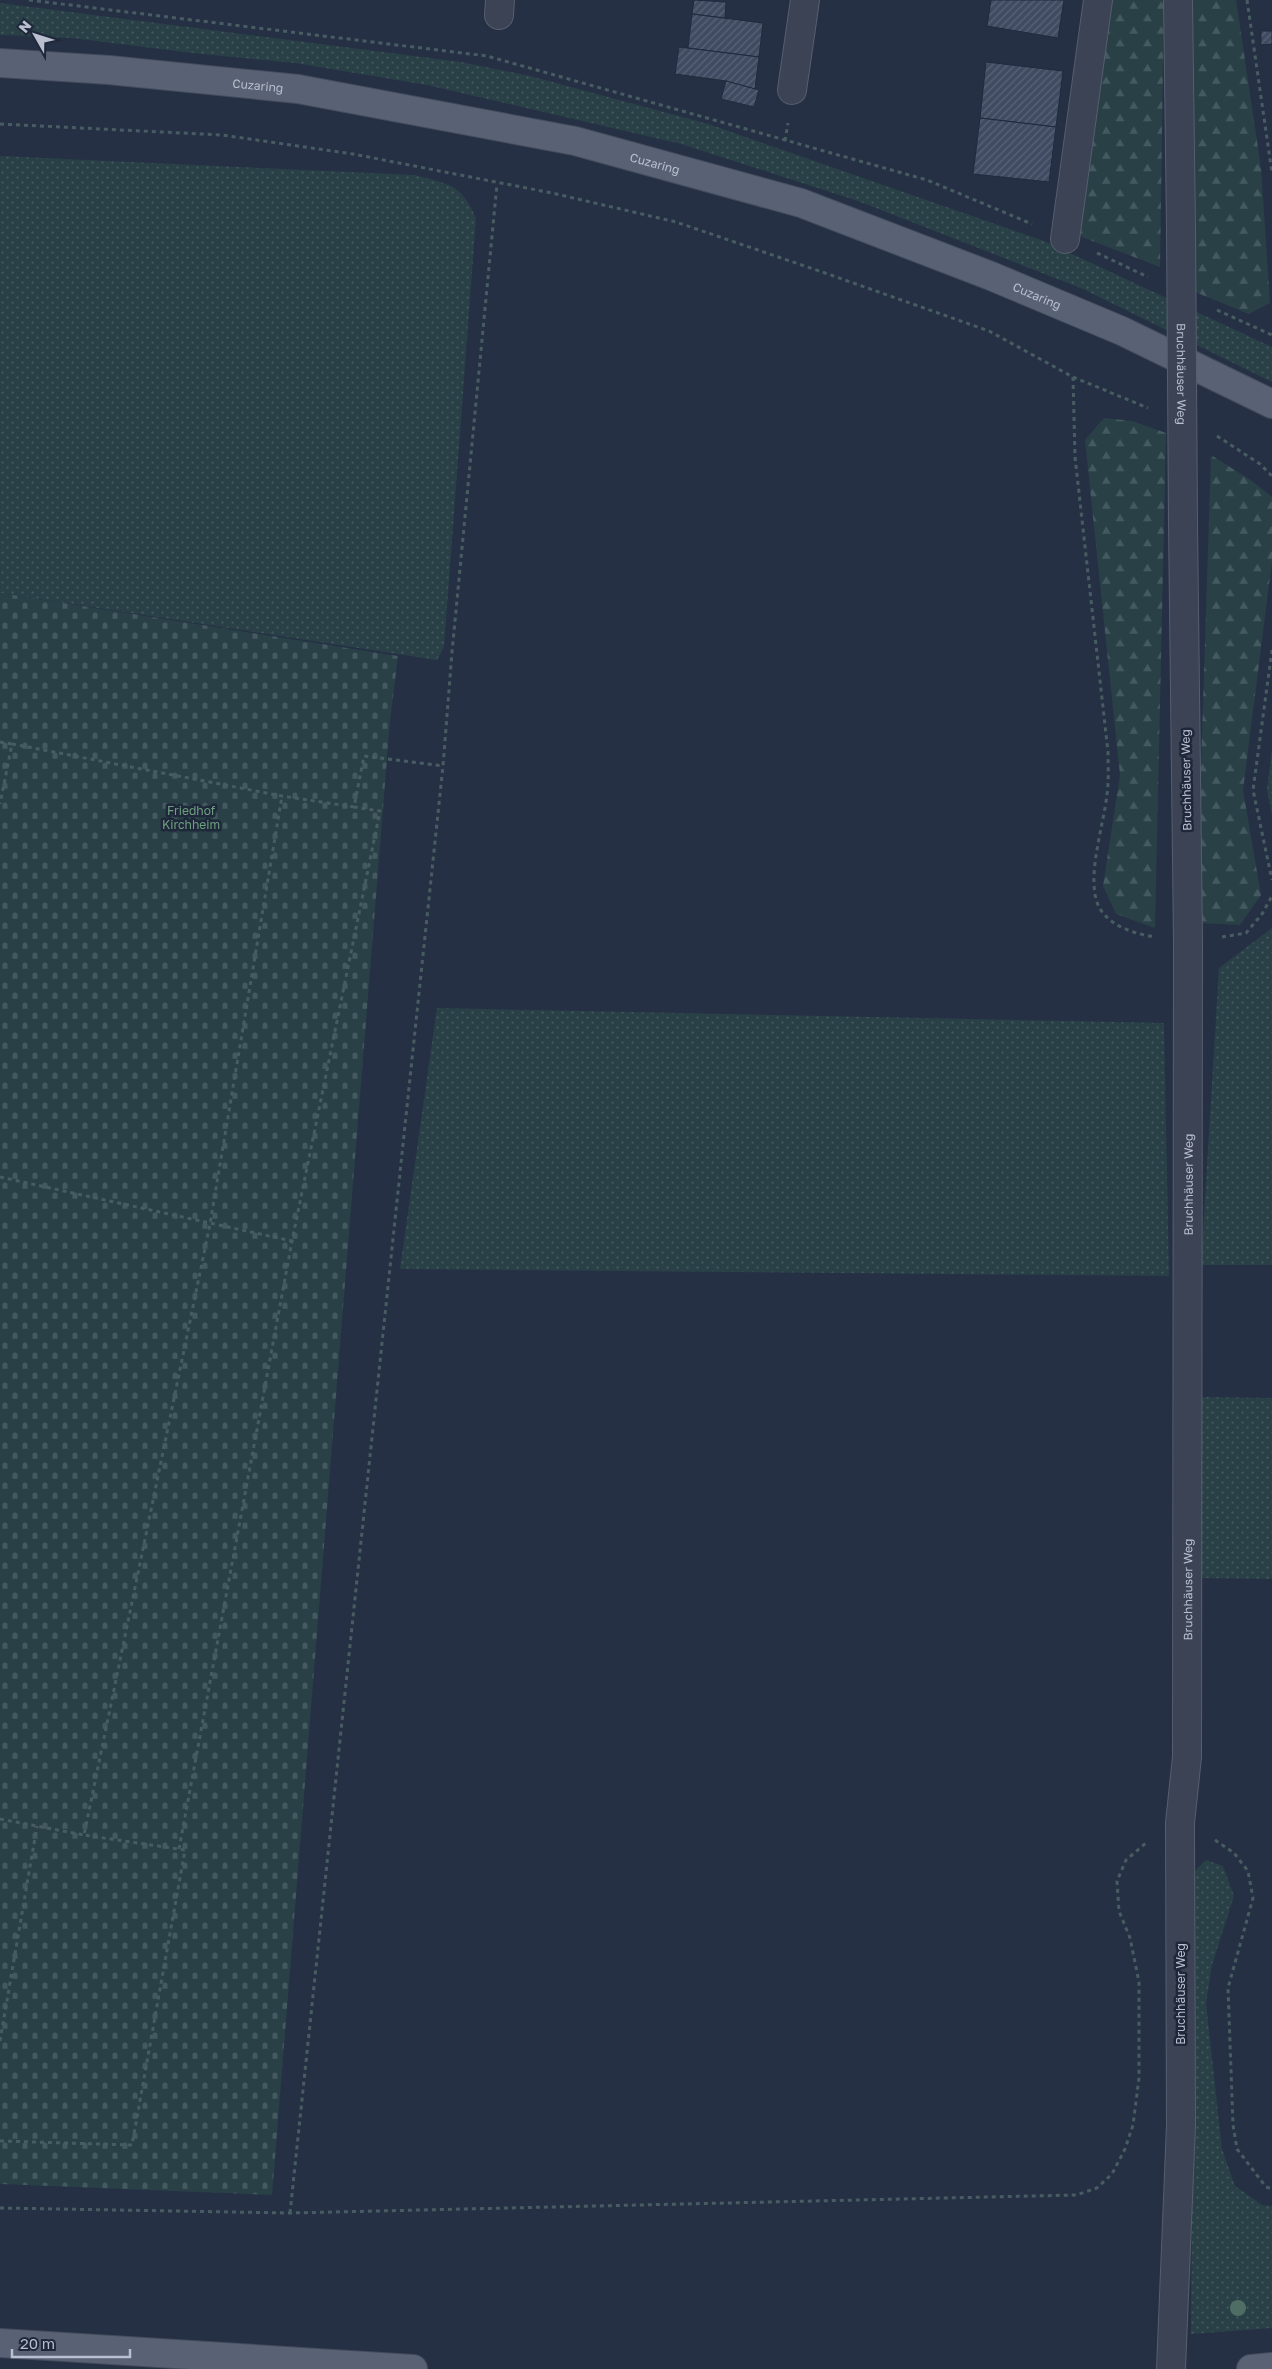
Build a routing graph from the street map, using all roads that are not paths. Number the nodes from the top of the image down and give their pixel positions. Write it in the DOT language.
graph roads {
  1 [pos="805,0"];
  2 [pos="1098,0"];
  3 [pos="1178,0"];
  4 [pos="0,63"];
  5 [pos="792,90"];
  6 [pos="1066,239"];
  7 [pos="1272,404"];
  8 [pos="0,2343"];
  9 [pos="1272,2367"];
  10 [pos="413,2369"];
  11 [pos="1171,2369"];
  12 [pos="1251,2369"];
  1 -- 5 [label="street"];
  2 -- 6 [label="street"];
  3 -- 11 [label="street, Bruchhäuser Weg, bridge"];
  4 -- 7 [label="main road, Cuzaring"];
  8 -- 10 [label="main road"];
  9 -- 12 [label="main road"];
}
